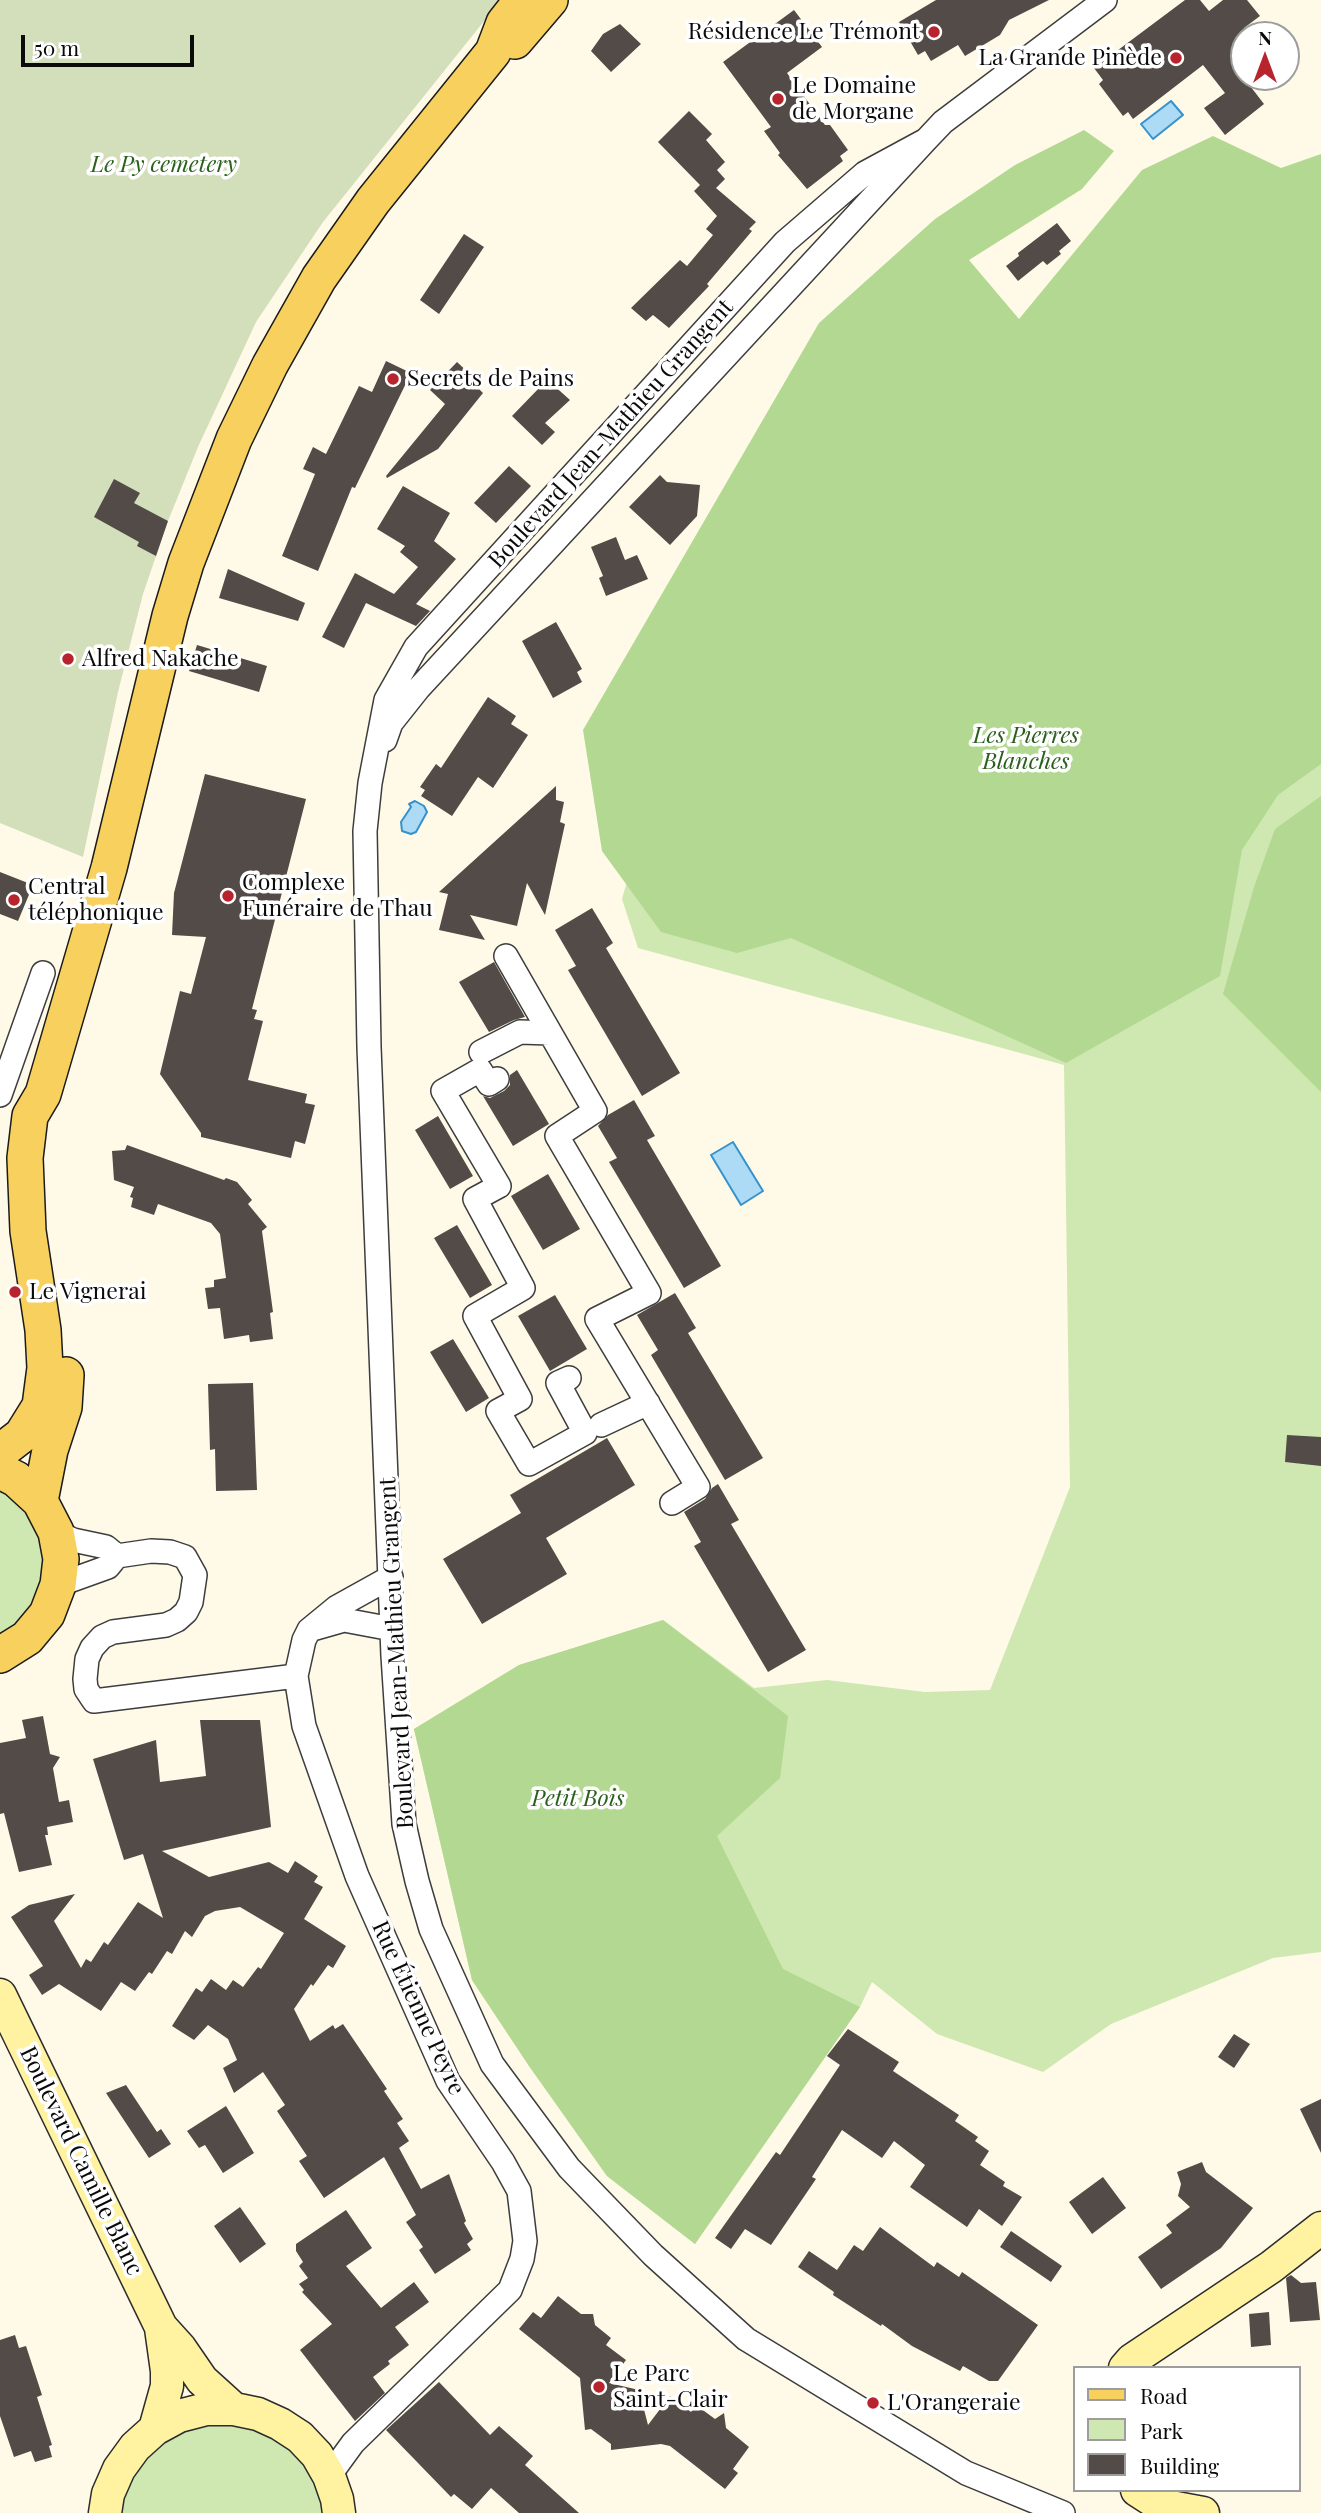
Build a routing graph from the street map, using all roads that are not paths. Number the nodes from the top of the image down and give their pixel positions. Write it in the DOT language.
graph roads {
  1 [pos="522,0"];
  2 [pos="550,0"];
  3 [pos="1105,0"];
  4 [pos="493,52"];
  5 [pos="926,141"];
  6 [pos="370,783"];
  7 [pos="506,956"];
  8 [pos="43,972"];
  9 [pos="550,1033"];
  10 [pos="481,1052"];
  11 [pos="497,1079"];
  12 [pos="43,1094"];
  13 [pos="0,1095"];
  14 [pos="569,1378"];
  15 [pos="648,1403"];
  16 [pos="600,1425"];
  17 [pos="0,1452"];
  18 [pos="0,1471"];
  19 [pos="40,1501"];
  20 [pos="672,1503"];
  21 [pos="57,1532"];
  22 [pos="117,1556"];
  23 [pos="391,1577"];
  24 [pos="58,1586"];
  25 [pos="392,1629"];
  26 [pos="309,1630"];
  27 [pos="0,1654"];
  28 [pos="296,1676"];
  29 [pos="0,1995"];
  30 [pos="1321,2228"];
  31 [pos="161,2327"];
  32 [pos="1127,2366"];
  33 [pos="234,2409"];
  34 [pos="155,2429"];
  35 [pos="329,2476"];
  36 [pos="1140,2492"];
  37 [pos="105,2513"];
  38 [pos="339,2513"];
  39 [pos="1063,2513"];
  40 [pos="1203,2513"];
  1 -- 4 [label="main road"];
  2 -- 4 [label="main road"];
  3 -- 5 [label="street, Boulevard Jean-Mathieu Grangent"];
  4 -- 12 [label="main road"];
  5 -- 6 [label="street, Boulevard Jean-Mathieu Grangent"];
  5 -- 6 [label="street, Boulevard Jean-Mathieu Grangent"];
  6 -- 23 [label="street, Boulevard Jean-Mathieu Grangent"];
  7 -- 9 [label="street"];
  8 -- 13 [label="street"];
  9 -- 10 [label="street"];
  9 -- 15 [label="street"];
  11 -- 14 [label="street"];
  12 -- 17 [label="main road"];
  12 -- 19 [label="main road"];
  15 -- 16 [label="street"];
  15 -- 20 [label="street"];
  18 -- 19 [label="main road"];
  19 -- 21 [label="main road"];
  21 -- 22 [label="street"];
  21 -- 24 [label="main road"];
  22 -- 24 [label="street"];
  22 -- 28 [label="street"];
  23 -- 25 [label="street, Boulevard Jean-Mathieu Grangent"];
  23 -- 26 [label="street"];
  24 -- 27 [label="main road"];
  25 -- 26 [label="street"];
  25 -- 39 [label="street, Boulevard Jean-Mathieu Grangent"];
  26 -- 28 [label="street, Rue Étienne Peyre"];
  28 -- 35 [label="street, Rue Étienne Peyre"];
  29 -- 31 [label="main road, Boulevard Camille Blanc"];
  30 -- 32 [label="main road"];
  31 -- 33 [label="main road, Boulevard Camille Blanc"];
  31 -- 34 [label="main road, Boulevard Camille Blanc"];
  33 -- 34 [label="main road"];
  33 -- 35 [label="main road"];
  34 -- 37 [label="main road"];
  35 -- 38 [label="main road"];
  36 -- 40 [label="main road"];
}
